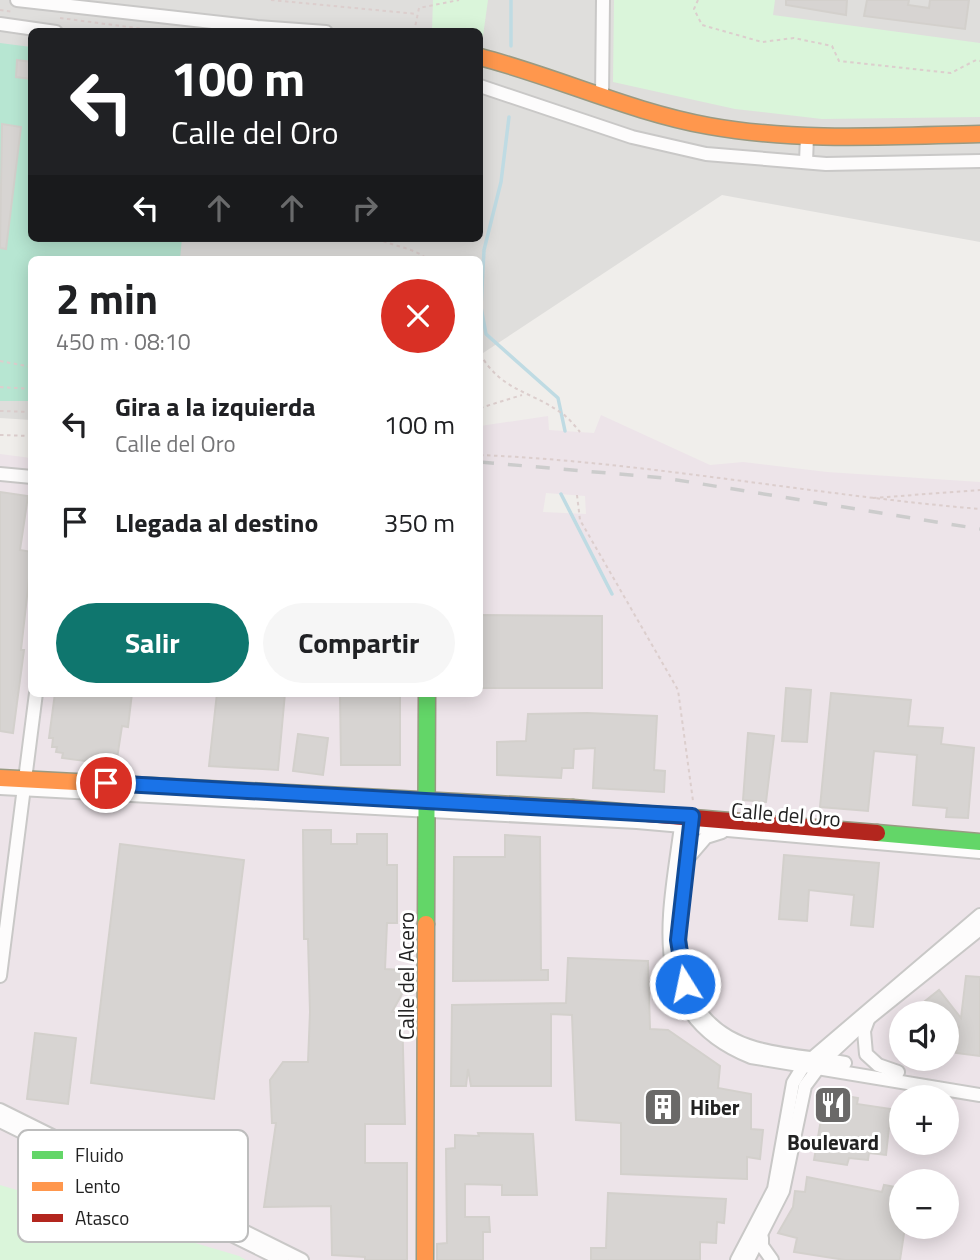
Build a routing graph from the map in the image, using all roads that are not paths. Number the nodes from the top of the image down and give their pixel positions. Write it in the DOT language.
graph roads {
  1 [pos="603,0"];
  2 [pos="67,3"];
  3 [pos="15,6"];
  4 [pos="0,24"];
  5 [pos="28,28"];
  6 [pos="262,28"];
  7 [pos="483,58"];
  8 [pos="483,87"];
  9 [pos="602,97"];
  10 [pos="980,134"];
  11 [pos="807,136"];
  12 [pos="980,161"];
  13 [pos="806,162"];
  14 [pos="0,474"];
  15 [pos="28,477"];
  16 [pos="36,697"];
  17 [pos="428,697"];
  18 [pos="0,778"];
  19 [pos="25,784"];
  20 [pos="0,788"];
  21 [pos="429,806"];
  22 [pos="687,821"];
  23 [pos="729,830"];
  24 [pos="980,842"];
  25 [pos="980,855"];
  26 [pos="687,858"];
  27 [pos="980,915"];
  28 [pos="980,929"];
  29 [pos="0,976"];
  30 [pos="869,1019"];
  31 [pos="815,1062"];
  32 [pos="898,1072"];
  33 [pos="980,1086"];
  34 [pos="980,1095"];
  35 [pos="0,1110"];
  36 [pos="0,1121"];
  37 [pos="18,1130"];
  38 [pos="40,1130"];
  39 [pos="248,1233"];
  40 [pos="761,1238"];
  41 [pos="245,1242"];
  42 [pos="282,1260"];
  43 [pos="302,1260"];
  44 [pos="425,1260"];
  45 [pos="737,1260"];
  46 [pos="748,1260"];
  47 [pos="772,1260"];
  1 -- 9 [label="street"];
  2 -- 3 [label="street"];
  2 -- 6 [label="street"];
  4 -- 5 [label="street"];
  7 -- 9 [label="street"];
  8 -- 13 [label="street"];
  9 -- 11 [label="street"];
  10 -- 11 [label="street"];
  11 -- 13 [label="street"];
  12 -- 13 [label="street"];
  14 -- 15 [label="street"];
  16 -- 19 [label="street"];
  17 -- 21 [label="street, Calle del Acero"];
  18 -- 19 [label="street, Calle del Oro"];
  19 -- 20 [label="street, Calle del Oro"];
  19 -- 21 [label="street, Calle del Oro"];
  19 -- 29 [label="street"];
  21 -- 22 [label="street, Calle del Oro"];
  21 -- 44 [label="street, Calle del Acero"];
  22 -- 23 [label="street, Calle del Oro"];
  22 -- 24 [label="street, Calle del Oro"];
  22 -- 26 [label="street"];
  22 -- 31 [label="street"];
  23 -- 25 [label="street, Calle del Oro"];
  23 -- 26 [label="street"];
  26 -- 31 [label="street"];
  27 -- 31 [label="street"];
  28 -- 30 [label="street"];
  30 -- 31 [label="street"];
  30 -- 32 [label="street"];
  31 -- 32 [label="street"];
  31 -- 34 [label="street"];
  31 -- 40 [label="street"];
  31 -- 45 [label="street"];
  32 -- 33 [label="street"];
  35 -- 38 [label="street"];
  36 -- 37 [label="street"];
  39 -- 43 [label="street"];
  40 -- 46 [label="street"];
  40 -- 47 [label="street"];
  41 -- 42 [label="street"];
}
